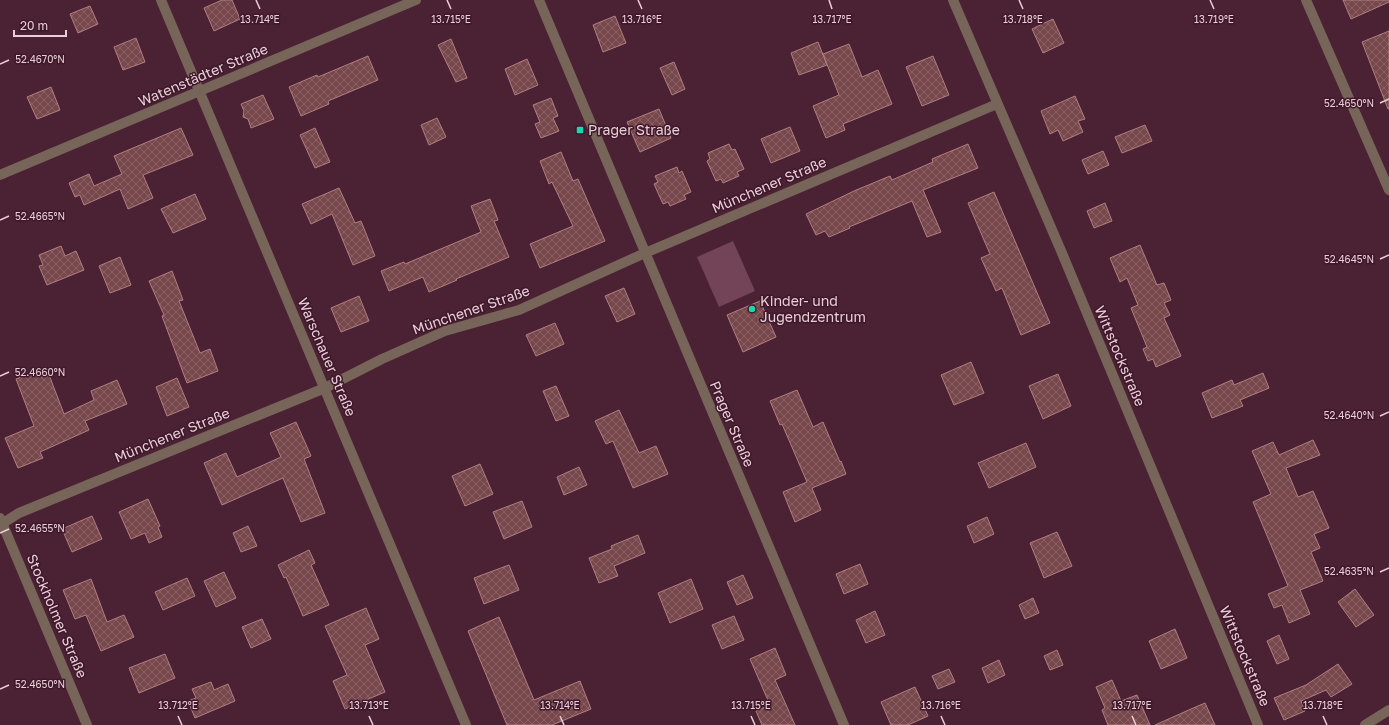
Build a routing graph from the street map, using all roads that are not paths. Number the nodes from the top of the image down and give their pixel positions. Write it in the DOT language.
graph roads {
  1 [pos="161,0"];
  2 [pos="416,0"];
  3 [pos="539,0"];
  4 [pos="953,0"];
  5 [pos="1306,0"];
  6 [pos="199,92"];
  7 [pos="997,104"];
  8 [pos="0,175"];
  9 [pos="1389,190"];
  10 [pos="644,253"];
  11 [pos="325,388"];
  12 [pos="1,522"];
  13 [pos="1389,710"];
  14 [pos="88,725"];
  15 [pos="466,725"];
  16 [pos="844,725"];
  17 [pos="1258,725"];
  18 [pos="1365,725"];
  1 -- 6 [label="street, Warschauer Straße"];
  2 -- 6 [label="street, Watenstädter Straße"];
  3 -- 10 [label="street, Prager Straße"];
  4 -- 7 [label="street, Wittstockstraße"];
  5 -- 9 [label="street"];
  6 -- 8 [label="street, Watenstädter Straße"];
  6 -- 11 [label="street, Warschauer Straße"];
  7 -- 10 [label="street, Münchener Straße"];
  7 -- 17 [label="street, Wittstockstraße"];
  10 -- 11 [label="street, Münchener Straße"];
  10 -- 16 [label="street, Prager Straße"];
  11 -- 12 [label="street, Münchener Straße"];
  11 -- 15 [label="street, Warschauer Straße"];
  12 -- 14 [label="street, Stockholmer Straße"];
  13 -- 18 [label="street"];
}
